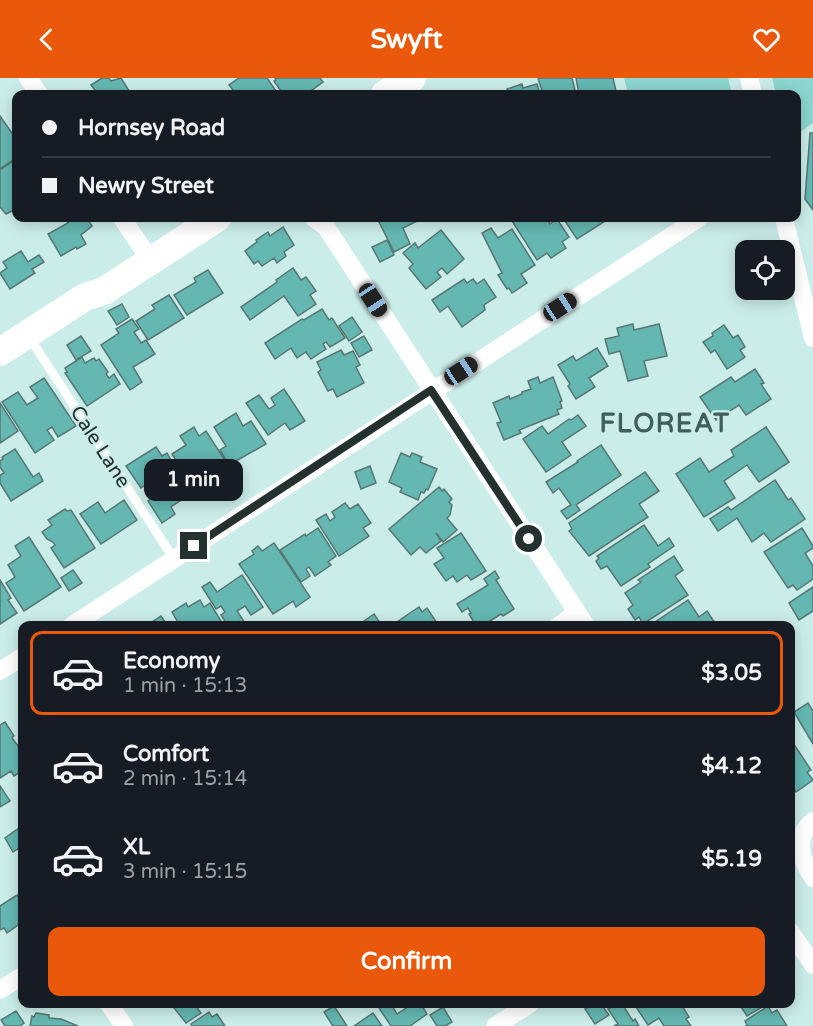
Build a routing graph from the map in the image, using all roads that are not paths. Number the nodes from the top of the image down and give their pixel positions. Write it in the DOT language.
graph roads {
  1 [pos="412,78"];
  2 [pos="435,78"];
  3 [pos="392,90"];
  4 [pos="416,90"];
  5 [pos="125,222"];
  6 [pos="190,222"];
  7 [pos="210,222"];
  8 [pos="322,222"];
  9 [pos="693,222"];
  10 [pos="785,222"];
  11 [pos="147,256"];
  12 [pos="27,335"];
  13 [pos="813,338"];
  14 [pos="0,352"];
  15 [pos="431,390"];
  16 [pos="174,559"];
  17 [pos="581,619"];
  18 [pos="79,621"];
  19 [pos="18,660"];
  20 [pos="0,671"];
  21 [pos="813,821"];
  22 [pos="813,878"];
  23 [pos="795,938"];
  24 [pos="813,965"];
  25 [pos="18,979"];
  26 [pos="0,990"];
  27 [pos="112,1008"];
  28 [pos="524,1008"];
  29 [pos="124,1026"];
  30 [pos="495,1026"];
  1 -- 3 [label="main road"];
  2 -- 4 [label="main road"];
  5 -- 11 [label="street"];
  6 -- 11 [label="main road"];
  7 -- 11 [label="main road"];
  8 -- 15 [label="street"];
  9 -- 15 [label="street"];
  10 -- 13 [label="street"];
  11 -- 12 [label="main road"];
  12 -- 14 [label="main road"];
  12 -- 16 [label="lane, Cale Lane"];
  15 -- 16 [label="street"];
  15 -- 17 [label="street"];
  16 -- 18 [label="street"];
  19 -- 20 [label="street"];
  21 -- 22 [label="street"];
  23 -- 24 [label="street"];
  25 -- 26 [label="street"];
  27 -- 29 [label="street"];
  28 -- 30 [label="street"];
}
